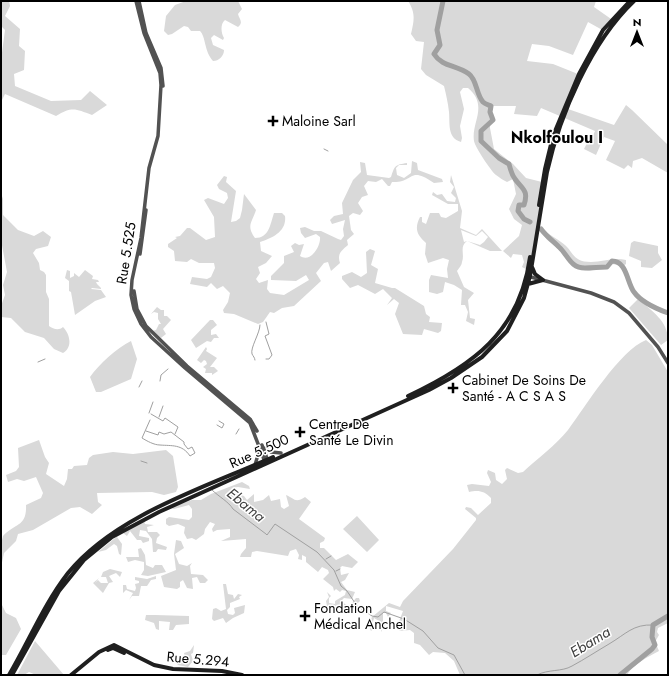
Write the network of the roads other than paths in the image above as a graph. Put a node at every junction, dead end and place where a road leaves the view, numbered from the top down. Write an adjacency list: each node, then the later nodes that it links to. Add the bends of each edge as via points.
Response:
1 (138, 1): 10 (street, Rue 5.525, via 143,30 160,74 161,85 158,136 148,174 140,242 132,280 131,295 134,309 141,324 154,340 246,419)
2 (630, 1): 4 (main road, via 603,30 586,59)
3 (634, 1): 4 (main road, via 606,32)
4 (572, 95): 5 (main road, Rue 5.500, via 553,136 545,169)
5 (530, 266): 6 (main road, Rue 5.500); 7 (main road)
6 (528, 276): 7 (street); 8 (main road, Rue 5.500); 11 (main road, Rue 5.500, via 503,328 473,359 428,387)
7 (543, 280): 8 (main road); 9 (street, via 591,292 614,302 629,313)
8 (528, 284): 12 (main road, Rue 5.500, via 507,331 466,369 429,390)
9 (668, 363)
10 (261, 447): 11 (street); 12 (street, Rue 5.525); 13 (street)
11 (281, 453): 12 (main road, Rue 5.500)
12 (267, 462): 13 (main road, Rue 5.500); 15 (main road, Rue 5.500, via 132,525 96,549 73,572 59,591)
13 (255, 465): 14 (main road, Rue 5.500, via 129,522 88,551 56,589)
14 (9, 675)
15 (12, 675)
16 (71, 675): 19 (main road, Rue 5.294, via 99,652 114,645 147,662 173,669 222,671)
17 (74, 675): 18 (main road, Rue 5.294, via 100,654 113,648 146,664 173,672)
18 (231, 675)
19 (242, 675)

